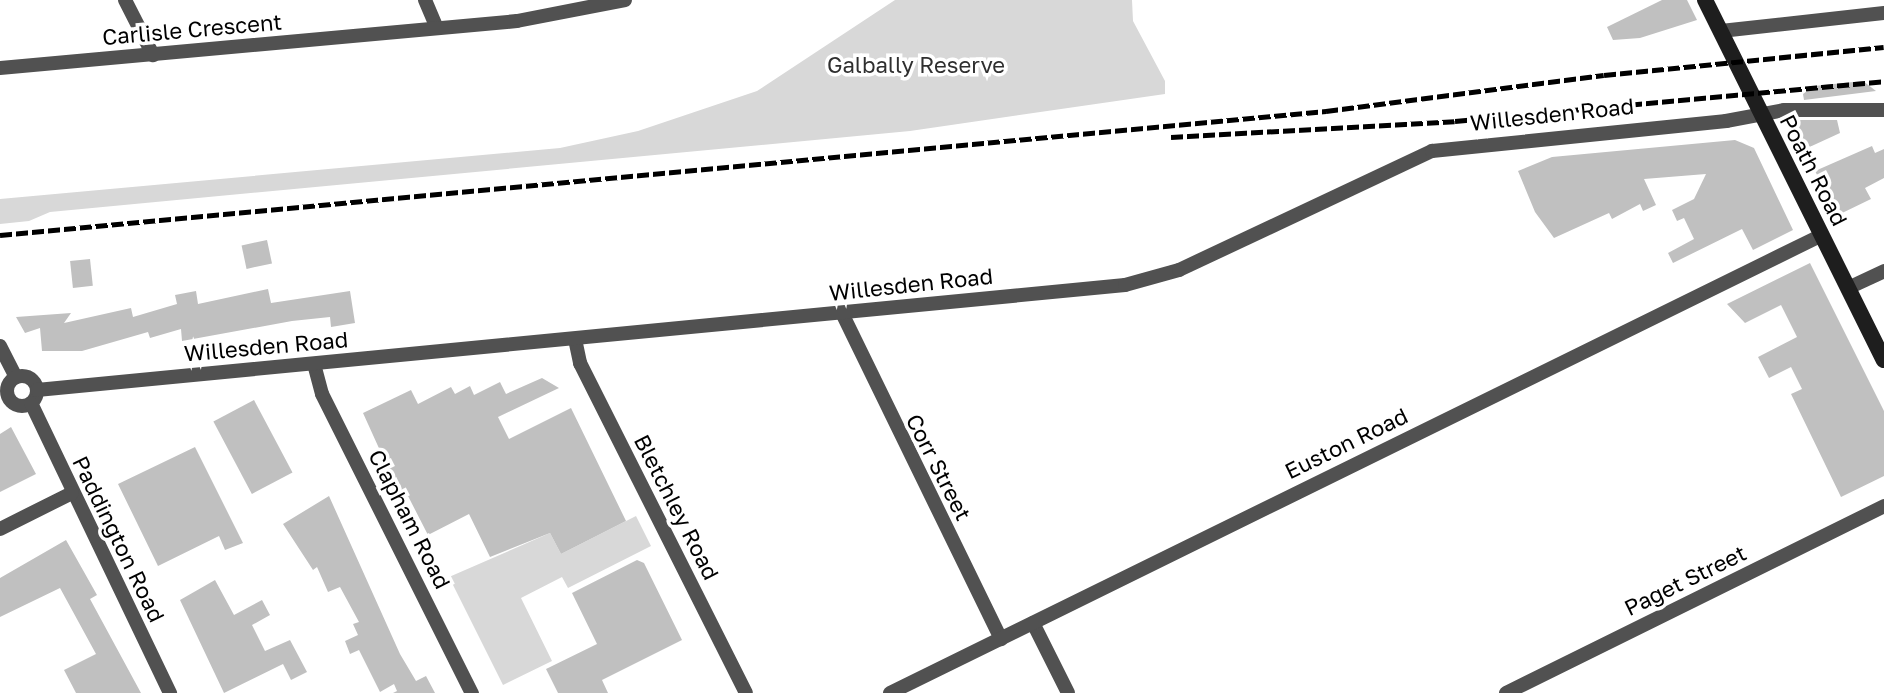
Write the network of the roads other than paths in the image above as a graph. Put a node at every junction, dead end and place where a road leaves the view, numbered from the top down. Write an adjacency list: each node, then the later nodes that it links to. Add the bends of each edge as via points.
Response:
1 (125, 0): 8 (street)
2 (425, 0): 6 (street)
3 (625, 0): 6 (street, Carlisle Crescent, via 551,16)
4 (1705, 0): 7 (street, Poath Road)
5 (1884, 13): 7 (street)
6 (437, 28): 8 (street, Carlisle Crescent)
7 (1721, 31): 11 (street, Poath Road)
8 (153, 55): 9 (street, Carlisle Crescent)
9 (0, 68)
10 (1884, 110): 11 (street, Willesden Road)
11 (1761, 114): 12 (street, Poath Road); 15 (street, Willesden Road, via 1432,151 1152,281)
12 (1822, 235): 14 (street, Poath Road); 26 (street, Euston Road)
13 (1884, 271): 14 (street)
14 (1848, 288): 18 (street, Poath Road)
15 (842, 313): 16 (street, Willesden Road); 27 (street, Corr Street)
16 (575, 339): 19 (street, Willesden Road); 30 (street, Bletchley Road, via 580,363)
17 (0, 346): 20 (street)
18 (1884, 360)
19 (314, 364): 22 (street, Willesden Road); 29 (street, Clapham Road, via 322,394)
20 (16, 377): 21 (street); 22 (street, via 31,379)
21 (4, 391): 22 (street, via 12,402)
22 (34, 397): 23 (street, Paddington Road)
23 (72, 493): 25 (street); 28 (street, Paddington Road)
24 (1884, 506): 33 (street, Paget Street)
25 (0, 529)
26 (1033, 623): 27 (street, Euston Road); 32 (street)
27 (1001, 639): 31 (street, Euston Road)
28 (170, 693)
29 (472, 693)
30 (746, 693)
31 (890, 693)
32 (1068, 693)
33 (1506, 693)

